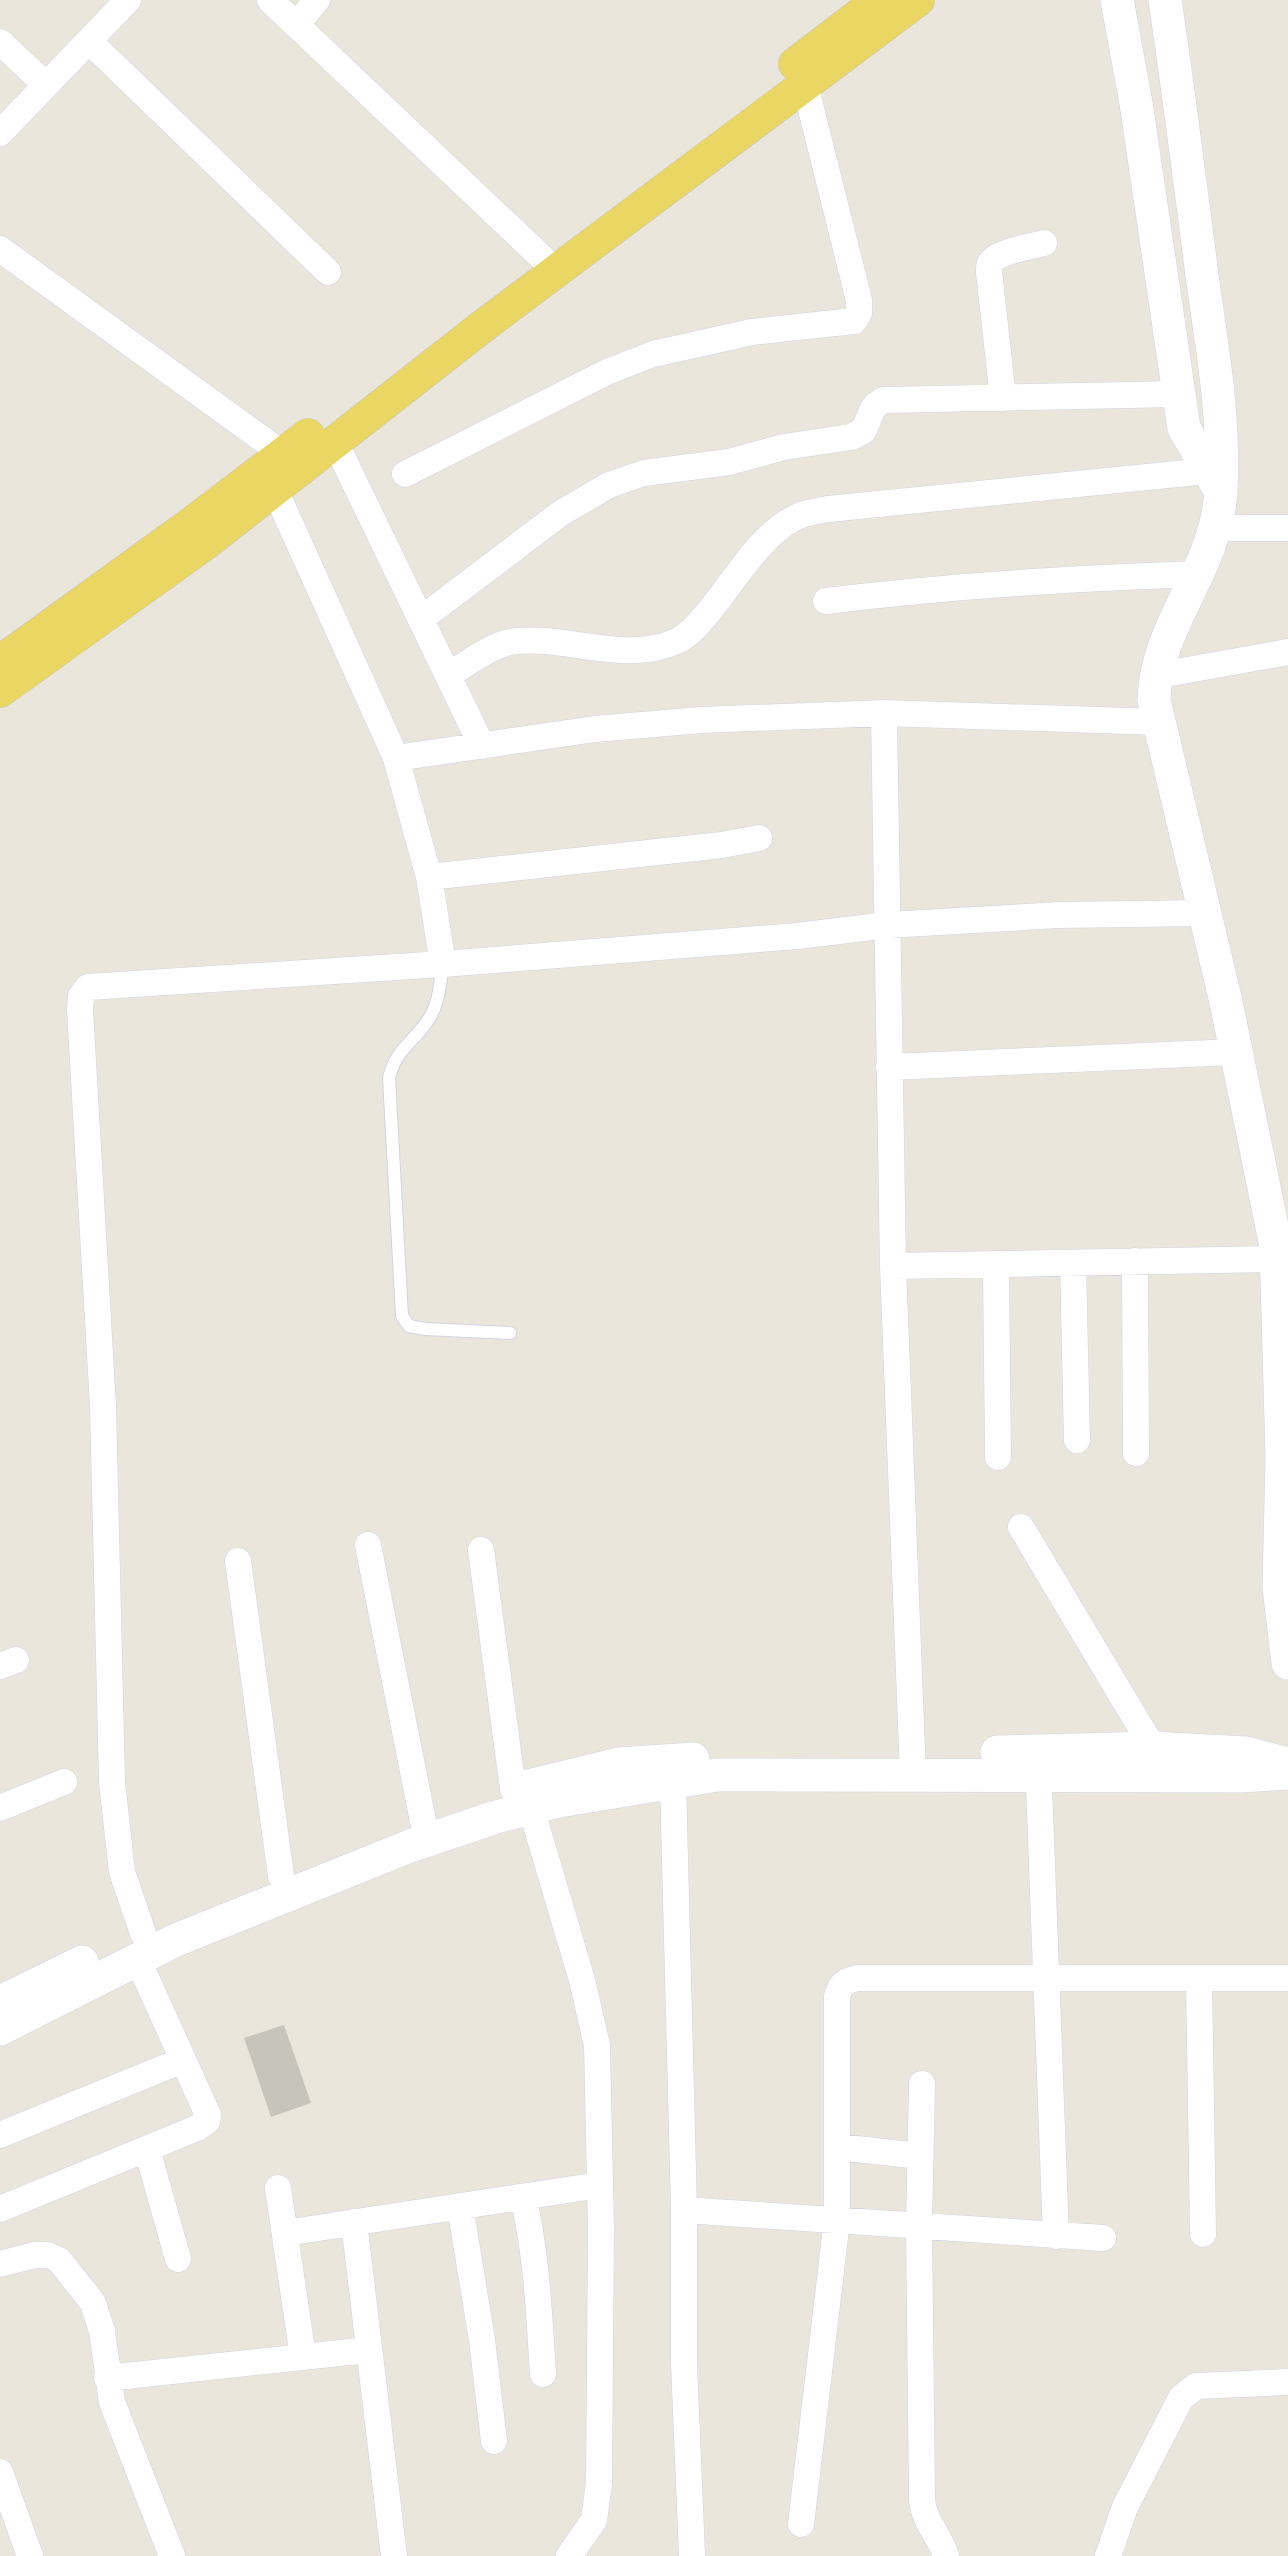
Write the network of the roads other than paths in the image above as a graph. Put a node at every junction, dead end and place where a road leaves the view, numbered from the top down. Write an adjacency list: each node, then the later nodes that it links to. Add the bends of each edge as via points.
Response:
1 (128, 0): 9 (street)
2 (270, 0): 8 (street)
3 (317, 0): 8 (street)
4 (879, 0): 16 (main road)
5 (918, 0): 12 (main road)
6 (1118, 0): 18 (street)
7 (1165, 0): 23 (street, via 1221,420)
8 (296, 25): 16 (street)
9 (89, 40): 11 (street); 17 (street)
10 (0, 42): 11 (street)
11 (46, 85): 13 (street)
12 (806, 85): 16 (main road); 22 (street, via 859,300 859,313 854,321 752,332 653,354 607,372)
13 (0, 132)
14 (1044, 243): 19 (street, via 995,257 990,263)
15 (0, 249): 21 (street)
16 (549, 264): 20 (main road); 21 (main road)
17 (328, 272)
18 (1179, 394): 19 (street); 23 (street, via 1184,428)
19 (1003, 398): 29 (street, via 884,400 875,404 863,431 850,437 784,447 729,462 644,473 609,485 561,513)
20 (335, 442): 24 (main road); 29 (street)
21 (283, 454): 31 (main road)
22 (405, 474)
23 (1214, 482): 25 (street); 32 (street, via 802,514 767,538 697,625 678,641 643,649 621,649 517,641 500,645)
24 (275, 490): 34 (main road); 38 (street)
25 (1215, 528): 26 (street); 27 (street)
26 (1288, 528)
27 (1199, 574): 28 (street, via 937,588); 33 (street, via 1163,646)
28 (826, 601)
29 (420, 619): 32 (street)
30 (1288, 652): 33 (street)
31 (0, 662)
32 (448, 675): 37 (street)
33 (1154, 676): 36 (street)
34 (0, 691)
35 (884, 713): 36 (street); 37 (street, via 650,724); 42 (street)
36 (1159, 722): 41 (street)
37 (482, 746): 38 (street)
38 (396, 758): 40 (street)
39 (759, 838): 40 (street)
40 (429, 876): 43 (street)
41 (1204, 913): 42 (street, via 1059,915); 44 (street)
42 (888, 925): 43 (street); 45 (street)
43 (443, 964): 51 (lane, via 427,1023 397,1055 389,1078 402,1316 409,1326 425,1329); 71 (street, via 103,984 88,987 81,996 103,1406 112,1782 122,1872)
44 (1236, 1052): 45 (street); 46 (street)
45 (889, 1067): 50 (street)
46 (1279, 1239): 47 (street); 59 (street, via 1279,1587)
47 (1135, 1262): 48 (street); 53 (street)
48 (1073, 1263): 49 (street); 52 (street)
49 (996, 1264): 50 (street); 54 (street)
50 (892, 1266): 61 (street)
51 (510, 1333)
52 (1077, 1440)
53 (1136, 1453)
54 (998, 1457)
55 (1021, 1527): 60 (street)
56 (368, 1545): 69 (street)
57 (481, 1550): 67 (street)
58 (238, 1561): 70 (street)
59 (1288, 1663)
60 (1153, 1762): 62 (street); 63 (street, via 1246,1753); 64 (street, via 1243,1776)
61 (912, 1764): 62 (street); 66 (street, via 717,1775); 67 (street, via 719,1756 619,1764)
62 (1038, 1764): 72 (street)
63 (1288, 1764)
64 (1288, 1773)
65 (64, 1782): 68 (street)
66 (673, 1782): 67 (street); 88 (street)
67 (522, 1799): 69 (street); 71 (street, via 495,1817 410,1846 176,1940); 83 (street, via 593,2023)
68 (0, 1808)
69 (423, 1821): 70 (street)
70 (281, 1876): 71 (street, via 164,1922)
71 (140, 1946): 75 (street); 76 (street); 77 (street)
72 (1046, 1978): 73 (street); 80 (street, via 846,1980 837,1997); 94 (street)
73 (1199, 1978): 74 (street); 93 (street)
74 (1288, 1978)
75 (0, 2002)
76 (0, 2029)
77 (183, 2060): 79 (street); 81 (street, via 208,2115 207,2121)
78 (922, 2084): 82 (street)
79 (0, 2135)
80 (838, 2147): 82 (street); 89 (street)
81 (147, 2149): 87 (street); 96 (street)
82 (920, 2156): 91 (street)
83 (600, 2185): 85 (street); 109 (street, via 598,2503 594,2520)
84 (278, 2188): 92 (street)
85 (523, 2197): 86 (street); 100 (street, via 536,2271)
86 (460, 2206): 90 (street); 103 (street)
87 (0, 2209)
88 (684, 2210): 89 (street); 110 (street, via 684,2363)
89 (837, 2220): 91 (street); 105 (street)
90 (354, 2222): 92 (street); 98 (street)
91 (919, 2226): 94 (street); 111 (street, via 922,2500 926,2519)
92 (285, 2233): 99 (street)
93 (1203, 2234)
94 (1056, 2235): 95 (street)
95 (1103, 2238)
96 (178, 2259)
97 (0, 2264): 101 (street, via 35,2255 59,2260 99,2316)
98 (368, 2350): 99 (street); 108 (street)
99 (303, 2357): 101 (street)
100 (543, 2374)
101 (107, 2378): 107 (street, via 116,2413)
102 (1288, 2382): 112 (street, via 1196,2386 1188,2391 1125,2507)
103 (494, 2441)
104 (0, 2472): 106 (street)
105 (801, 2524)
106 (30, 2556)
107 (172, 2556)
108 (394, 2556)
109 (569, 2556)
110 (692, 2556)
111 (946, 2556)
112 (1108, 2556)

